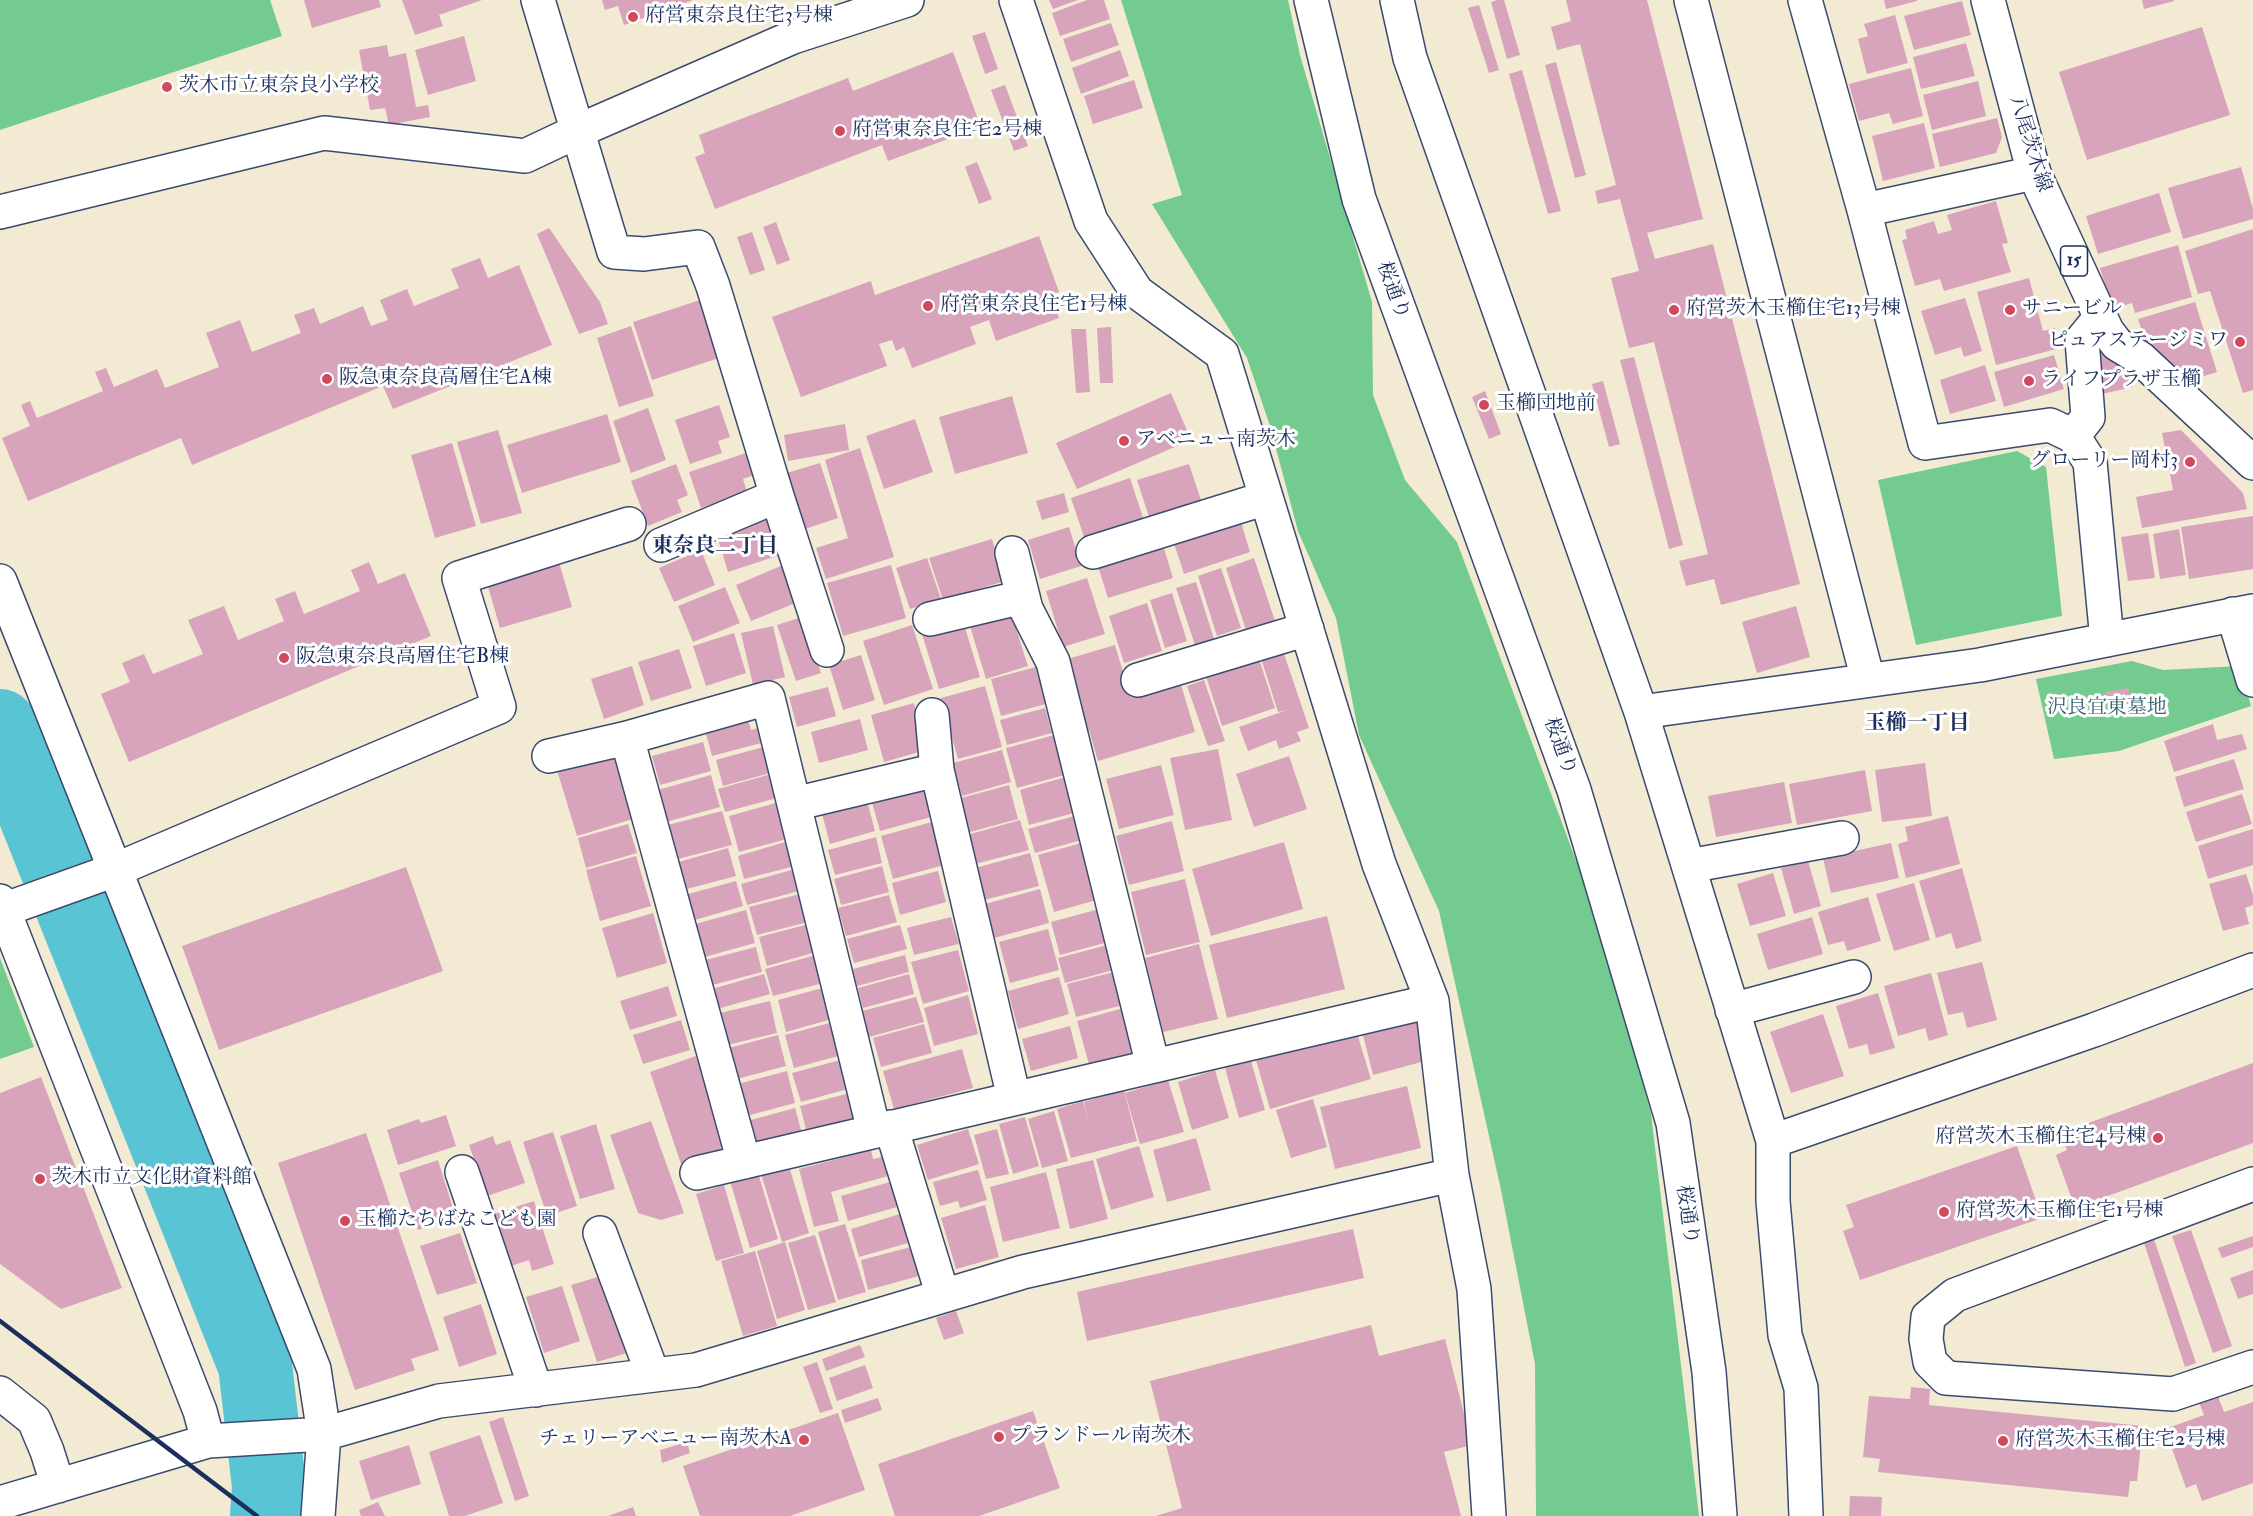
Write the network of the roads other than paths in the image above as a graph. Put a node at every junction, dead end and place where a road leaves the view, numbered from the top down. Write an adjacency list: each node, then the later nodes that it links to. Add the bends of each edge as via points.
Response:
1 (538, 0): 9 (street)
2 (907, 0): 9 (street, via 793,38)
3 (1016, 0): 17 (street, via 1091,221 1137,292 1222,354)
4 (1311, 0): 67 (street, 桜通り, via 1359,199 1574,790 1673,1123 1708,1372)
5 (1397, 0): 32 (street, via 1410,58)
6 (1691, 0): 30 (street)
7 (1805, 0): 11 (street)
8 (1988, 0): 10 (street, 八尾茨木線 / 15)
9 (578, 131): 12 (street, via 525,156 324,133); 16 (street, via 614,252 644,254 698,247)
10 (2034, 173): 11 (street); 13 (street, 八尾茨木線 / 15)
11 (1864, 210): 14 (street, via 1925,443 2050,425)
12 (0, 212)
13 (2100, 318): 14 (street, via 2082,340 2088,417); 15 (street, 八尾茨木線 / 15, via 2117,344 2140,358)
14 (2073, 436): 27 (street, via 2090,462)
15 (2253, 463)
16 (777, 496): 19 (street); 28 (street)
17 (1266, 498): 20 (street); 26 (street)
18 (628, 524): 40 (street, via 459,578 499,707)
19 (661, 545)
20 (1093, 552)
21 (1012, 553): 23 (street)
22 (0, 581): 40 (street)
23 (1023, 597): 25 (street); 46 (street, via 1053,662)
24 (2243, 612): 27 (street); 31 (street)
25 (930, 619)
26 (1307, 629): 29 (street); 44 (street, via 1379,864)
27 (2107, 640): 30 (street, via 1980,665)
28 (827, 650)
29 (1138, 680)
30 (1868, 680): 32 (street)
31 (2253, 680)
32 (1641, 712): 39 (street)
33 (932, 715): 36 (street)
34 (627, 738): 35 (street); 37 (street, via 768,698); 50 (street)
35 (549, 756)
36 (937, 770): 37 (street); 47 (street)
37 (794, 804): 48 (street)
38 (1842, 838): 39 (street)
39 (1689, 866): 45 (street)
40 (108, 873): 41 (street); 61 (street, via 314,1369)
41 (12, 904): 62 (street, via 200,1411)
42 (2253, 970): 49 (street, via 2094,1030)
43 (1854, 977): 45 (street)
44 (1432, 1001): 46 (street); 53 (street)
45 (1732, 1010): 49 (street)
46 (1153, 1065): 47 (street)
47 (1014, 1098): 48 (street)
48 (883, 1129): 50 (street); 56 (street)
49 (1773, 1141): 68 (street, via 1773,1201 1785,1335 1801,1388)
50 (744, 1161): 52 (street)
51 (462, 1172): 59 (street)
52 (697, 1173)
53 (1452, 1174): 56 (street, via 1023,1272); 66 (street, via 1474,1289)
54 (2253, 1184): 57 (street, via 1955,1295 1928,1317 1926,1339 1930,1362 1946,1378 2173,1394)
55 (600, 1233): 58 (street)
56 (943, 1296): 58 (street, via 696,1370)
57 (2253, 1367)
58 (652, 1375): 59 (street)
59 (536, 1389): 61 (street, via 439,1401)
60 (0, 1393): 63 (street, via 34,1420)
61 (313, 1434): 62 (street); 65 (street)
62 (220, 1440): 63 (street)
63 (58, 1486): 64 (street)
64 (0, 1503)
65 (318, 1516)
66 (1489, 1516)
67 (1720, 1516)
68 (1806, 1516)

